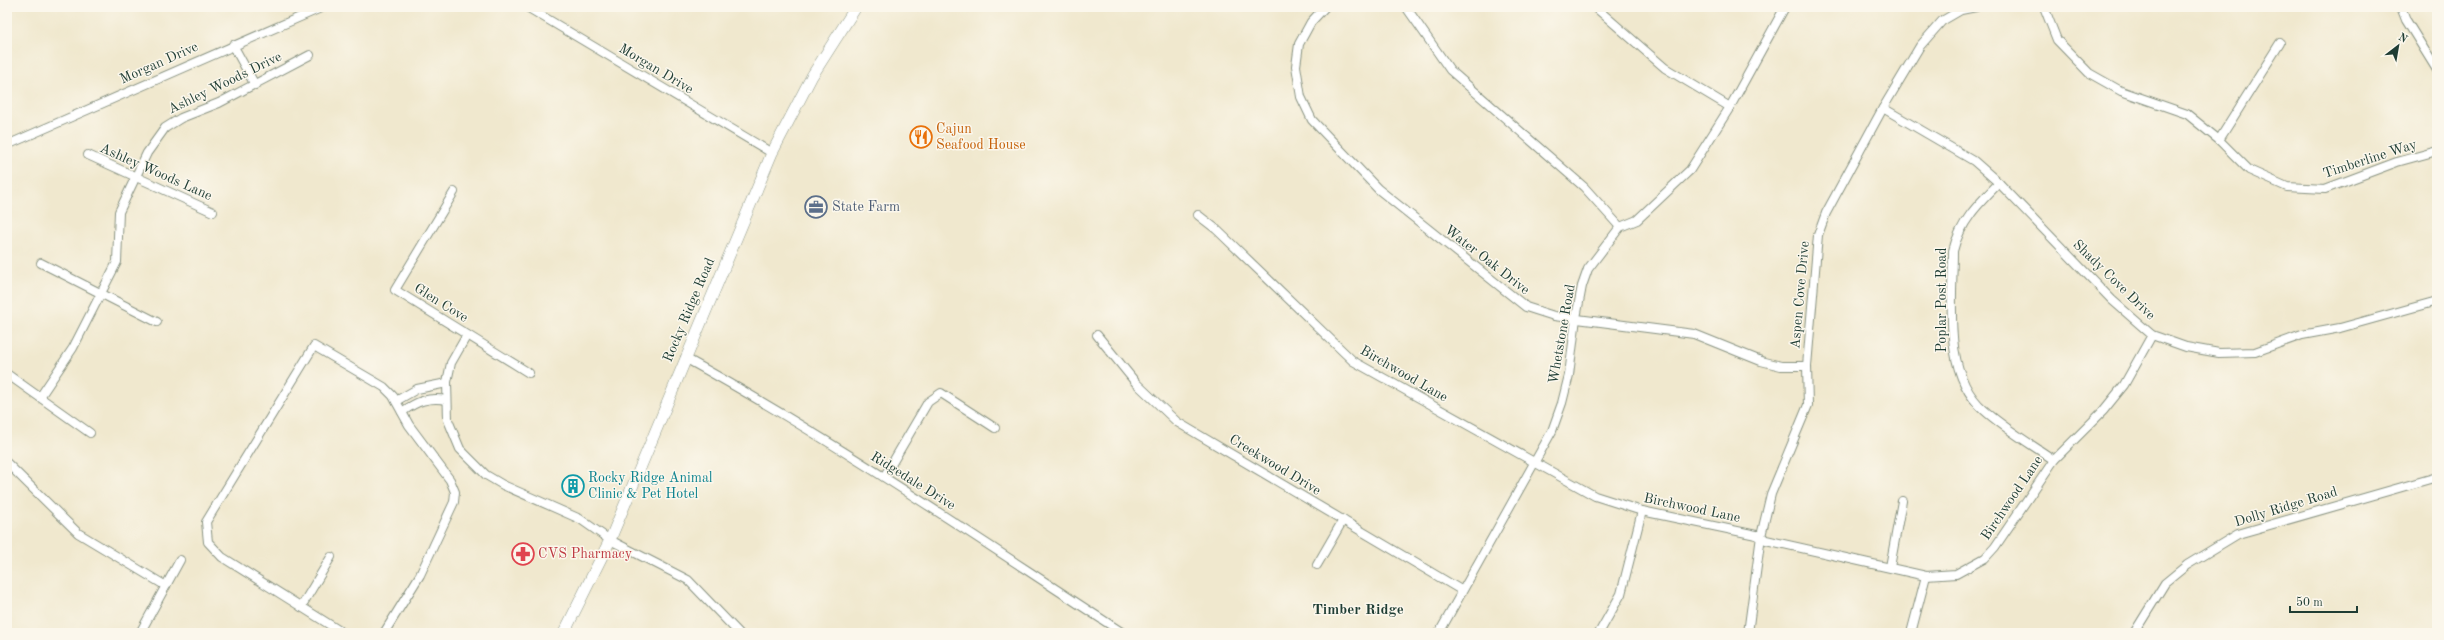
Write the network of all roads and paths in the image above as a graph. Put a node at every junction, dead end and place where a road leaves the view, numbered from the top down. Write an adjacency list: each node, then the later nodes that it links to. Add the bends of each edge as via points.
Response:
1 (323, 7): 12 (street, Morgan Drive)
2 (527, 7): 21 (street, Morgan Drive)
3 (856, 7): 21 (main road, Rocky Ridge Road, via 812,76)
4 (1325, 7): 32 (street, Water Oak Drive, via 1311,22 1299,44 1296,66 1301,97 1312,120 1378,189 1526,307 1554,316)
5 (1406, 7): 28 (street, via 1450,70 1584,187)
6 (1595, 7): 16 (street, via 1665,68)
7 (1785, 7): 16 (street, Whetstone Road)
8 (1976, 7): 17 (street, Aspen Cove Drive, via 1961,10 1942,21 1920,46)
9 (2044, 7): 18 (street, Timberline Way, via 2058,40 2089,73 2120,91 2186,114)
10 (2401, 7): 14 (street, via 2406,20)
11 (2280, 43): 18 (street)
12 (233, 45): 15 (street); 19 (street, Morgan Drive)
13 (310, 55): 15 (street, Ashley Woods Drive)
14 (2437, 70)
15 (255, 85): 23 (street, Ashley Woods Drive, via 220,104 180,118 165,128 147,153)
16 (1730, 107): 28 (street, Whetstone Road, via 1690,170 1637,220)
17 (1883, 108): 24 (street, Shady Cove Drive, via 1974,161); 38 (street, Aspen Cove Drive, via 1826,213 1818,235)
18 (2219, 140): 20 (street, Timberline Way, via 2249,170 2287,187 2325,189 2397,162)
19 (7, 145)
20 (2437, 151)
21 (772, 153): 37 (main road, Rocky Ridge Road)
22 (88, 155): 23 (street, Ashley Woods Lane)
23 (135, 177): 26 (street, Ashley Woods Lane); 30 (street, Ashley Woods Drive, via 119,212 117,262)
24 (1999, 183): 36 (street, Shady Cove Drive, via 2112,300); 48 (street, Poplar Post Road, via 1969,213 1956,238 1953,251 1953,352 1962,381 1983,410)
25 (454, 192): 34 (street, Glen Cove, via 395,290)
26 (213, 212)
27 (1198, 215): 49 (street, Birchwood Lane, via 1216,228 1352,361)
28 (1620, 227): 32 (street, Whetstone Road, via 1588,269)
29 (41, 263): 30 (street)
30 (101, 294): 33 (street); 42 (street, Ashley Woods Drive, via 73,348)
31 (2437, 301): 36 (street, Shady Cove Drive, via 2340,328 2302,335 2255,352 2219,353 2186,347)
32 (1576, 318): 38 (street, Water Oak Drive, via 1694,334 1761,361 1781,366); 49 (street, Whetstone Road, via 1569,375 1562,403 1552,431)
33 (157, 322)
34 (467, 335): 39 (street, Glen Cove); 41 (street, via 451,363)
35 (1098, 335): 55 (street, Creekwood Drive, via 1136,383 1177,422)
36 (2152, 335): 48 (street, Birchwood Lane, via 2124,385 2103,411)
37 (685, 358): 51 (street, Ridgedale Drive, via 755,397); 57 (main road, Rocky Ridge Road)
38 (1807, 366): 56 (street, Aspen Cove Drive, via 1808,405 1771,494)
39 (529, 373)
40 (7, 374): 42 (street)
41 (447, 384): 43 (street); 44 (street, via 417,389)
42 (40, 397): 47 (street)
43 (447, 400): 45 (street, via 430,398 414,403); 57 (street, via 448,420 453,436 474,465 503,485 580,519)
44 (396, 401): 45 (street); 65 (street, via 384,387 314,346 206,522 208,542 222,557)
45 (402, 412): 68 (street, via 450,480 455,492 454,502 420,575)
46 (995, 428): 51 (street, via 940,393 928,402)
47 (90, 433)
48 (2054, 460): 62 (street, Birchwood Lane, via 1985,558 1956,574)
49 (1535, 462): 54 (street, Birchwood Lane, via 1595,496); 64 (street, Whetstone Road)
50 (7, 463): 63 (street, via 78,533)
51 (884, 477): 71 (street, Ridgedale Drive)
52 (2437, 477): 76 (street, Dolly Ridge Road, via 2238,534 2187,565 2165,583)
53 (1902, 501): 61 (street)
54 (1642, 511): 56 (street, Birchwood Lane); 73 (street, via 1621,594)
55 (1343, 520): 60 (street); 64 (street, Creekwood Drive)
56 (1762, 536): 61 (street, Birchwood Lane, via 1766,540); 74 (street, Aspen Cove Drive)
57 (610, 540): 69 (main road, Rocky Ridge Road); 70 (street, via 688,580)
58 (331, 557): 65 (street)
59 (180, 560): 63 (street)
60 (1317, 565)
61 (1890, 567): 62 (street, Birchwood Lane)
62 (1926, 576): 75 (street)
63 (166, 586): 66 (street)
64 (1461, 590): 72 (street, Whetstone Road)
65 (301, 607): 67 (street)
66 (140, 633)
67 (343, 633)
68 (384, 633)
69 (564, 633)
70 (739, 633)
71 (1123, 633)
72 (1439, 633)
73 (1599, 633)
74 (1748, 633)
75 (1911, 633)
76 (2134, 633)

